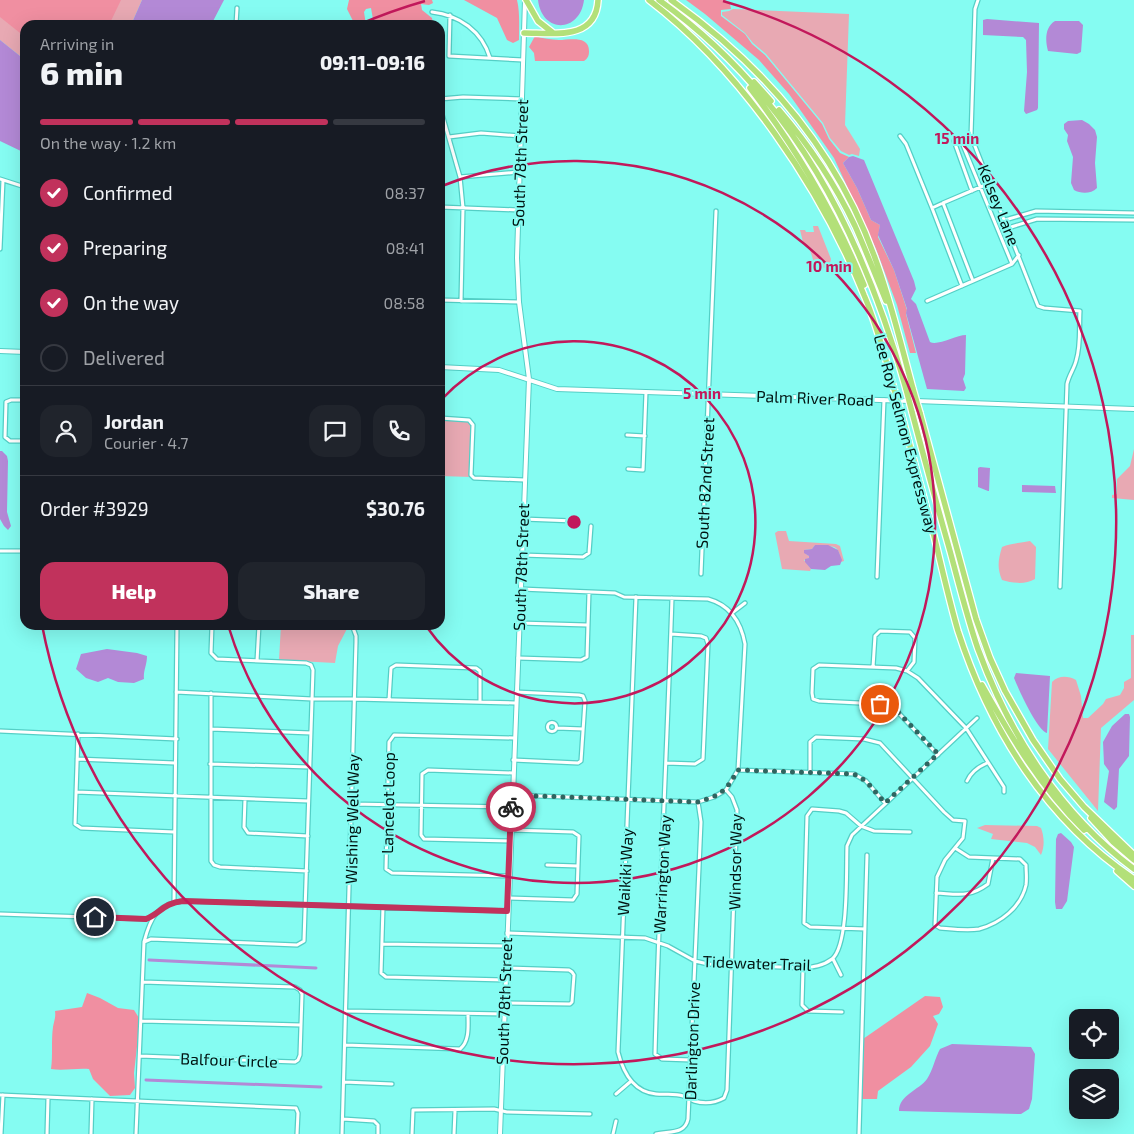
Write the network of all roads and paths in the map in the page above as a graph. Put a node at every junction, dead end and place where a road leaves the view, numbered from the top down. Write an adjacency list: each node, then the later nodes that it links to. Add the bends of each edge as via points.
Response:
1 (526, 0): 11 (street, South 78th Street); 12 (highway, via 538,21)
2 (598, 0): 12 (highway, via 594,15 584,27 572,33)
3 (649, 0): 52 (highway, Lee Roy Selmon Expressway, via 684,29 721,68 764,119 792,159 827,216 864,294)
4 (659, 0): 13 (highway)
5 (671, 0): 51 (highway, Lee Roy Selmon Expressway, via 736,50 809,132 860,222 882,276)
6 (978, 0): 26 (street, Kelsey Lane, via 971,136)
7 (237, 8): 10 (street)
8 (432, 12): 9 (street)
9 (450, 15): 14 (street, via 472,29 487,47); 14 (street, via 449,56)
10 (236, 20)
11 (524, 33): 12 (highway); 15 (street, South 78th Street)
12 (554, 33)
13 (719, 50): 16 (highway); 51 (highway, via 734,60 763,91 812,152 854,224)
14 (490, 58): 15 (street)
15 (523, 60): 18 (street, South 78th Street)
16 (730, 60): 52 (highway, via 782,132 822,198 859,272 877,321); 145 (highway, bridge, via 788,128 815,168 857,249 888,327 968,619 990,678 1027,750)
17 (445, 99): 18 (street)
18 (522, 99): 20 (street, South 78th Street)
19 (445, 124): 22 (street)
20 (520, 136): 22 (street, via 481,133); 23 (street, South 78th Street)
21 (900, 136): 33 (street)
22 (449, 137): 24 (street)
23 (519, 172): 24 (street); 34 (street, South 78th Street)
24 (460, 177): 32 (street)
25 (1, 180): 27 (street); 42 (street)
26 (990, 183): 28 (street); 38 (street, Kelsey Lane)
27 (20, 186)
28 (980, 188): 29 (street); 29 (street, via 960,138 954,141); 44 (street)
29 (972, 191): 30 (street)
30 (943, 204): 33 (street); 45 (street)
31 (445, 207): 32 (street)
32 (463, 208): 34 (street); 48 (street)
33 (932, 208): 46 (street)
34 (518, 210): 50 (street, South 78th Street, via 516,258)
35 (716, 211): 58 (street, South 82nd Street)
36 (1083, 212): 37 (street); 38 (street, via 1036,210); 39 (street)
37 (1134, 213)
38 (1005, 220): 41 (street, Kelsey Lane)
39 (1083, 220): 40 (street); 41 (street, via 1037,219)
40 (1134, 220)
41 (1008, 228): 43 (street, Kelsey Lane)
42 (0, 249)
43 (1019, 255): 44 (street); 61 (street, Kelsey Lane, via 1038,306 1080,312 1078,354 1068,378)
44 (1012, 264): 45 (street)
45 (973, 281): 46 (street)
46 (962, 286): 49 (street)
47 (445, 300): 48 (street)
48 (461, 301): 50 (street)
49 (927, 301)
50 (519, 302): 56 (street, South 78th Street)
51 (892, 312): 143 (highway, Lee Roy Selmon Expressway, bridge, via 976,619 992,664 1033,740)
52 (879, 336): 93 (highway, Lee Roy Selmon Expressway, bridge, via 953,612)
53 (0, 351): 54 (street)
54 (20, 352)
55 (445, 367): 56 (street, Palm River Road, via 499,370)
56 (529, 379): 57 (street, Palm River Road, via 557,389); 68 (street, South 78th Street)
57 (646, 392): 58 (street, Palm River Road); 65 (street)
58 (709, 394): 60 (street, Palm River Road); 75 (street, South 82nd Street)
59 (20, 400): 66 (street, via 6,402 5,437 10,441)
60 (884, 400): 61 (street, Palm River Road); 76 (street)
61 (1067, 406): 62 (street, Palm River Road); 77 (street)
62 (1134, 408)
63 (445, 418): 68 (street, via 469,420 473,425 471,475 474,478)
64 (627, 435): 65 (street)
65 (644, 436): 67 (street, via 644,470)
66 (20, 441)
67 (628, 469)
68 (524, 480): 69 (street, South 78th Street)
69 (523, 519): 70 (street); 74 (street, South 78th Street)
70 (574, 521)
71 (591, 526): 74 (street, via 589,553 583,557)
72 (0, 550): 73 (street)
73 (20, 551)
74 (522, 555): 78 (street, South 78th Street)
75 (701, 574)
76 (877, 577)
77 (1060, 587)
78 (520, 589): 79 (street); 84 (street, South 78th Street)
79 (589, 592): 80 (street); 85 (street)
80 (636, 597): 81 (street); 134 (street, Waikiki Way)
81 (672, 598): 83 (street, via 714,601); 90 (street, Warrington Way)
82 (745, 603): 83 (street)
83 (732, 613): 122 (street, Windsor Way, via 745,644)
84 (518, 623): 85 (street); 91 (street, South 78th Street)
85 (588, 625): 91 (street, via 587,657 581,660)
86 (177, 630): 96 (street)
87 (212, 630): 92 (street, via 211,653 217,659)
88 (259, 630): 92 (street)
89 (354, 630): 100 (street, Wishing Well Way)
90 (671, 634): 120 (street, Warrington Way); 120 (street, via 701,636 708,644 703,759 695,764)
91 (517, 658): 97 (street, South 78th Street)
92 (257, 660): 99 (street, via 310,665 313,670)
93 (970, 663): 145 (highway, via 1026,760 1053,796); 158 (highway, Lee Roy Selmon Expressway, via 992,715 1021,765 1053,808)
94 (873, 667): 95 (street); 95 (street, via 875,636 880,632 910,632 915,638 914,662); 114 (street, via 819,665 813,669 813,699 894,708)
95 (907, 671): 108 (street, via 918,678)
96 (176, 692): 98 (street); 113 (street)
97 (516, 692): 103 (street, South 78th Street); 107 (street, via 584,696)
98 (212, 693): 99 (street); 105 (street)
99 (312, 699): 100 (street); 110 (street)
100 (354, 699): 101 (street); 139 (street, Wishing Well Way)
101 (389, 700): 102 (street); 102 (street, via 391,668 396,665 476,668 480,671)
102 (480, 702): 103 (street)
103 (516, 703): 112 (street, South 78th Street)
104 (978, 718): 108 (street, Tidewater Trail)
105 (211, 728): 110 (street); 119 (street)
106 (556, 728): 107 (street)
107 (583, 728): 116 (street, via 582,757 578,763)
108 (966, 728): 114 (street, Tidewater Trail); 118 (street)
109 (0, 730): 111 (street)
110 (311, 733): 121 (street)
111 (78, 734): 113 (street); 115 (street)
112 (514, 738): 116 (street, South 78th Street); 140 (street, Lancelot Loop, via 394,735 389,742)
113 (177, 739): 117 (street)
114 (938, 754): 125 (street, Tidewater Trail)
115 (77, 759): 117 (street); 128 (street)
116 (513, 760): 123 (street, South 78th Street)
117 (175, 763): 131 (street)
118 (988, 763): 126 (street, via 970,774); 129 (street, via 1004,786)
119 (210, 764): 121 (street); 132 (street)
120 (666, 764): 136 (street, Warrington Way)
121 (309, 767): 135 (street)
122 (738, 770): 124 (street); 127 (street, Windsor Way)
123 (513, 772): 130 (street, South 78th Street); 141 (street, via 428,770 422,774)
124 (810, 773): 125 (street, via 810,742 816,736 880,743); 138 (street, via 854,774 866,781)
125 (912, 778): 138 (street, Tidewater Trail); 152 (street, via 944,812 954,820 965,821 963,838)
126 (967, 781)
127 (726, 790): 137 (street); 185 (street, Windsor Way, via 737,810)
128 (76, 792): 131 (street); 147 (street, via 75,824 80,828)
129 (1004, 792)
130 (512, 795): 134 (street); 142 (street, South 78th Street)
131 (175, 796): 132 (street); 147 (street)
132 (210, 798): 133 (street); 162 (street, via 210,856 213,864)
133 (245, 799): 135 (street); 149 (street, via 244,827 248,833)
134 (628, 800): 136 (street); 178 (street, Waikiki Way)
135 (308, 801): 149 (street)
136 (666, 801): 137 (street); 180 (street, Warrington Way)
137 (698, 802): 184 (street, Darlington Drive, via 701,822)
138 (885, 803): 144 (street, Tidewater Trail)
139 (352, 804): 140 (street); 170 (street, Wishing Well Way)
140 (388, 804): 141 (street); 163 (street, Lancelot Loop, via 386,869 392,873)
141 (422, 805): 142 (street); 151 (street, via 421,835 424,839)
142 (512, 807): 146 (street, South 78th Street)
143 (1093, 818): 150 (highway, Lee Roy Selmon Expressway); 157 (highway)
144 (861, 826): 148 (street, via 874,831); 175 (street, Tidewater Trail, via 847,846); 175 (street, via 839,811 812,809 807,816 804,923 810,927)
145 (1082, 826): 161 (highway)
146 (511, 830): 151 (street, South 78th Street); 160 (street, via 577,833)
147 (174, 832): 168 (street)
148 (910, 832)
149 (308, 836): 162 (street)
150 (1118, 840): 153 (highway); 154 (highway, Lee Roy Selmon Expressway)
151 (510, 841): 163 (street, South 78th Street)
152 (955, 848): 156 (street, via 969,857); 166 (street, via 937,877)
153 (1134, 850)
154 (1134, 854)
155 (868, 855): 176 (street)
156 (993, 858): 166 (street, via 988,884 977,892); 166 (street, via 1020,859 1026,865 1022,897 997,922 978,929 940,928 935,925)
157 (1134, 860)
158 (1111, 863): 164 (highway, Lee Roy Selmon Expressway); 165 (highway)
159 (547, 865): 160 (street)
160 (578, 866): 167 (street, via 577,894 573,900)
161 (1134, 869)
162 (307, 871): 169 (street)
163 (509, 876): 167 (street, South 78th Street)
164 (1134, 879)
165 (1134, 886)
166 (936, 893)
167 (508, 898): 172 (street, South 78th Street)
168 (174, 902): 169 (street); 174 (street)
169 (305, 906): 170 (street); 179 (street, via 304,941 298,945 151,939)
170 (349, 907): 171 (street); 192 (street, Wishing Well Way)
171 (383, 907): 172 (street); 181 (street)
172 (507, 911): 177 (street, South 78th Street)
173 (0, 914): 174 (street, via 146,919)
174 (152, 916): 179 (street)
175 (844, 928): 176 (street); 183 (street, Tidewater Trail, via 840,947)
176 (865, 929): 227 (street)
177 (506, 932): 178 (street, Tidewater Trail); 182 (street, South 78th Street)
178 (622, 937): 180 (street, Tidewater Trail); 202 (street, Waikiki Way, via 618,1052 621,1067)
179 (144, 942): 190 (street)
180 (658, 942): 184 (street, Tidewater Trail); 200 (street, Warrington Way, via 656,1054 662,1059)
181 (382, 944): 182 (street); 189 (street, via 381,973 386,978)
182 (506, 946): 186 (street, South 78th Street)
183 (833, 958): 187 (street, Tidewater Trail, via 818,966); 188 (street)
184 (694, 961): 185 (street, Tidewater Trail); 200 (street, Darlington Drive)
185 (733, 965): 187 (street, Tidewater Trail); 208 (street, Windsor Way, via 727,1090 724,1098 716,1102)
186 (505, 968): 189 (street, South 78th Street); 191 (street, via 569,970 574,975 570,1004)
187 (803, 968): 193 (street, via 802,1005 808,1011)
188 (841, 975)
189 (505, 980): 191 (street, South 78th Street)
190 (143, 982): 196 (street); 197 (street, Balfour Circle, via 298,988 302,994)
191 (504, 1003): 195 (street, South 78th Street)
192 (347, 1011): 194 (street); 198 (street, Wishing Well Way)
193 (842, 1012)
194 (468, 1014): 195 (street); 198 (street, via 467,1038 460,1049)
195 (504, 1014): 210 (street, South 78th Street)
196 (142, 1020): 197 (street); 199 (street)
197 (301, 1025): 199 (street, Balfour Circle, via 300,1055 295,1062)
198 (346, 1045): 201 (street, Wishing Well Way)
199 (140, 1056): 209 (street)
200 (691, 1060): 208 (street, Darlington Drive)
201 (344, 1082): 203 (street); 213 (street, Wishing Well Way)
202 (630, 1082): 204 (street); 208 (street, via 653,1094)
203 (392, 1084)
204 (616, 1094)
205 (1, 1095): 206 (street); 215 (street)
206 (48, 1098): 207 (street); 216 (street)
207 (92, 1099): 209 (street); 217 (street)
208 (689, 1099): 226 (street, Darlington Drive, via 685,1130)
209 (138, 1100): 218 (street); 219 (street, via 296,1108)
210 (500, 1110): 211 (street); 212 (street); 224 (street, South 78th Street)
211 (455, 1111): 222 (street, via 413,1110); 223 (street)
212 (590, 1114)
213 (343, 1120): 220 (street, Wishing Well Way); 221 (street, via 374,1121 378,1125)
214 (616, 1121): 225 (street)
215 (1, 1134)
216 (47, 1134)
217 (91, 1134)
218 (136, 1134)
219 (298, 1134)
220 (342, 1134)
221 (378, 1134)
222 (412, 1134)
223 (454, 1134)
224 (500, 1134)
225 (613, 1134)
226 (656, 1134)
227 (859, 1134)

